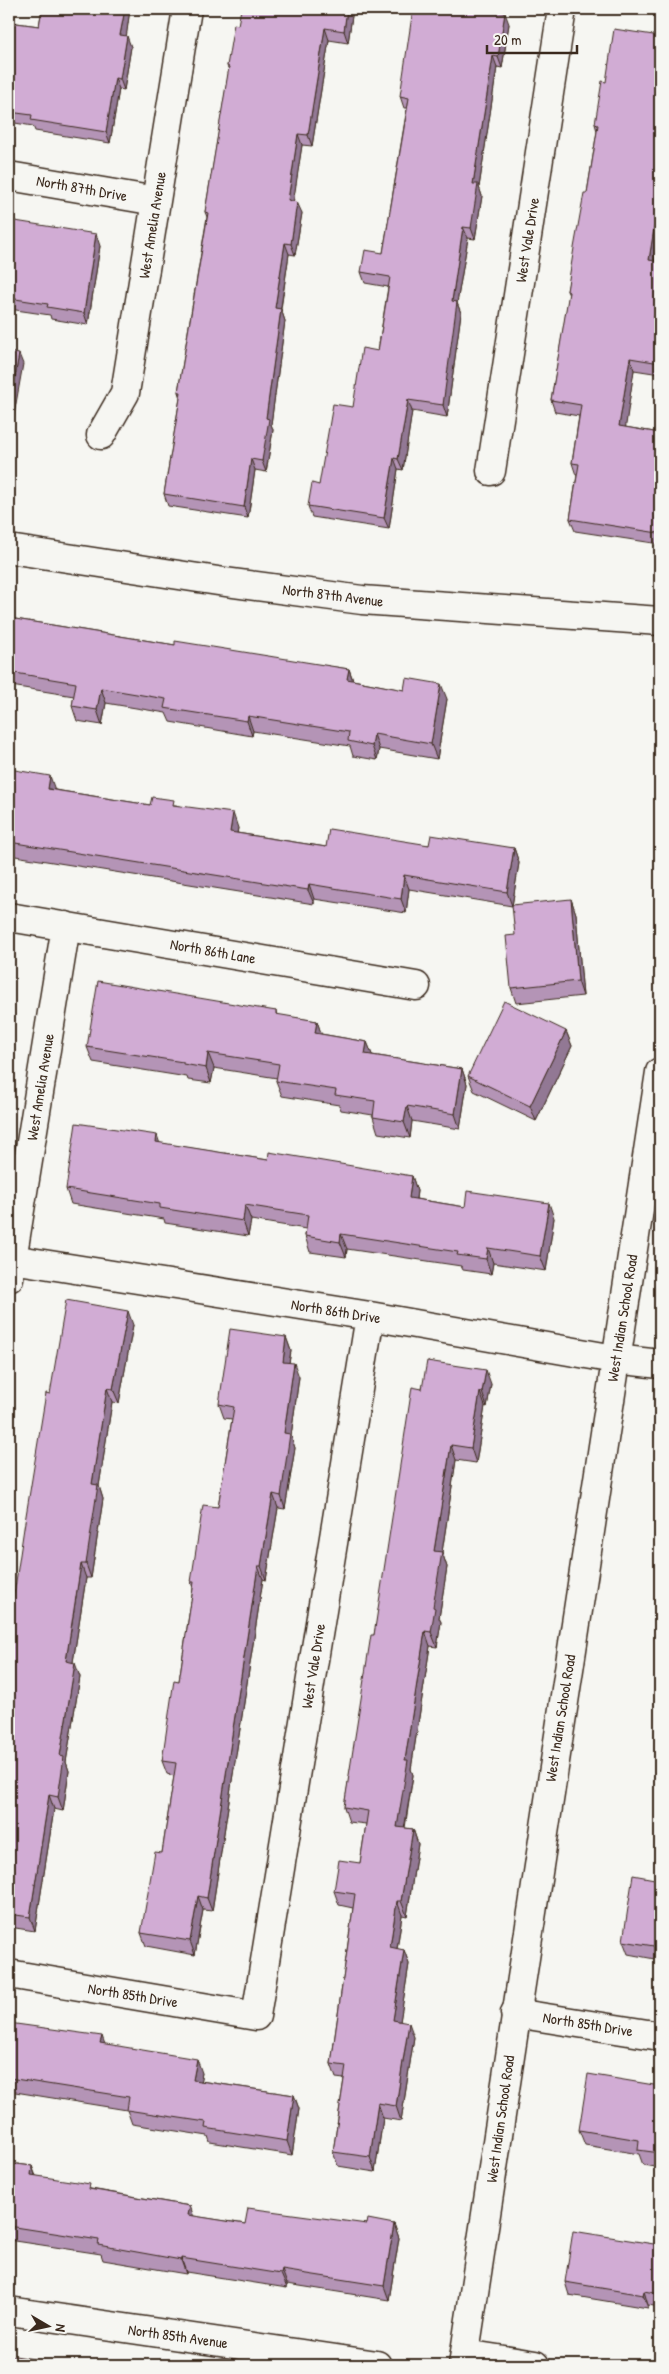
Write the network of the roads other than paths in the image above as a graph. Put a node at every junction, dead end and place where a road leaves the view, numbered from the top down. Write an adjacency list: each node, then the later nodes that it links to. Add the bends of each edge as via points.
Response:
1 (187, 9): 4 (street, West Amelia Avenue)
2 (562, 9): 6 (street, West Vale Drive)
3 (9, 176): 4 (street, North 87th Drive)
4 (156, 201): 5 (street, West Amelia Avenue, via 125,393)
5 (101, 435)
6 (491, 471)
7 (9, 549): 8 (street, North 87th Avenue, via 362,600)
8 (660, 621)
9 (9, 917): 10 (street, North 86th Lane)
10 (66, 926): 11 (street, North 86th Lane); 13 (street, West Amelia Avenue)
11 (416, 986)
12 (660, 1072): 15 (street, West Indian School Road)
13 (10, 1268): 14 (street, North 86th Drive)
14 (370, 1316): 15 (street, North 86th Drive); 19 (street, West Vale Drive)
15 (615, 1359): 16 (street, North 86th Drive); 18 (street, West Indian School Road)
16 (660, 1364)
17 (9, 1974): 19 (street, North 85th Drive)
18 (516, 2012): 20 (street, North 85th Drive); 22 (street, West Indian School Road)
19 (256, 2016)
20 (660, 2036)
21 (9, 2311): 23 (street, North 85th Avenue)
22 (464, 2360): 24 (street)
23 (377, 2365)
24 (535, 2365)

